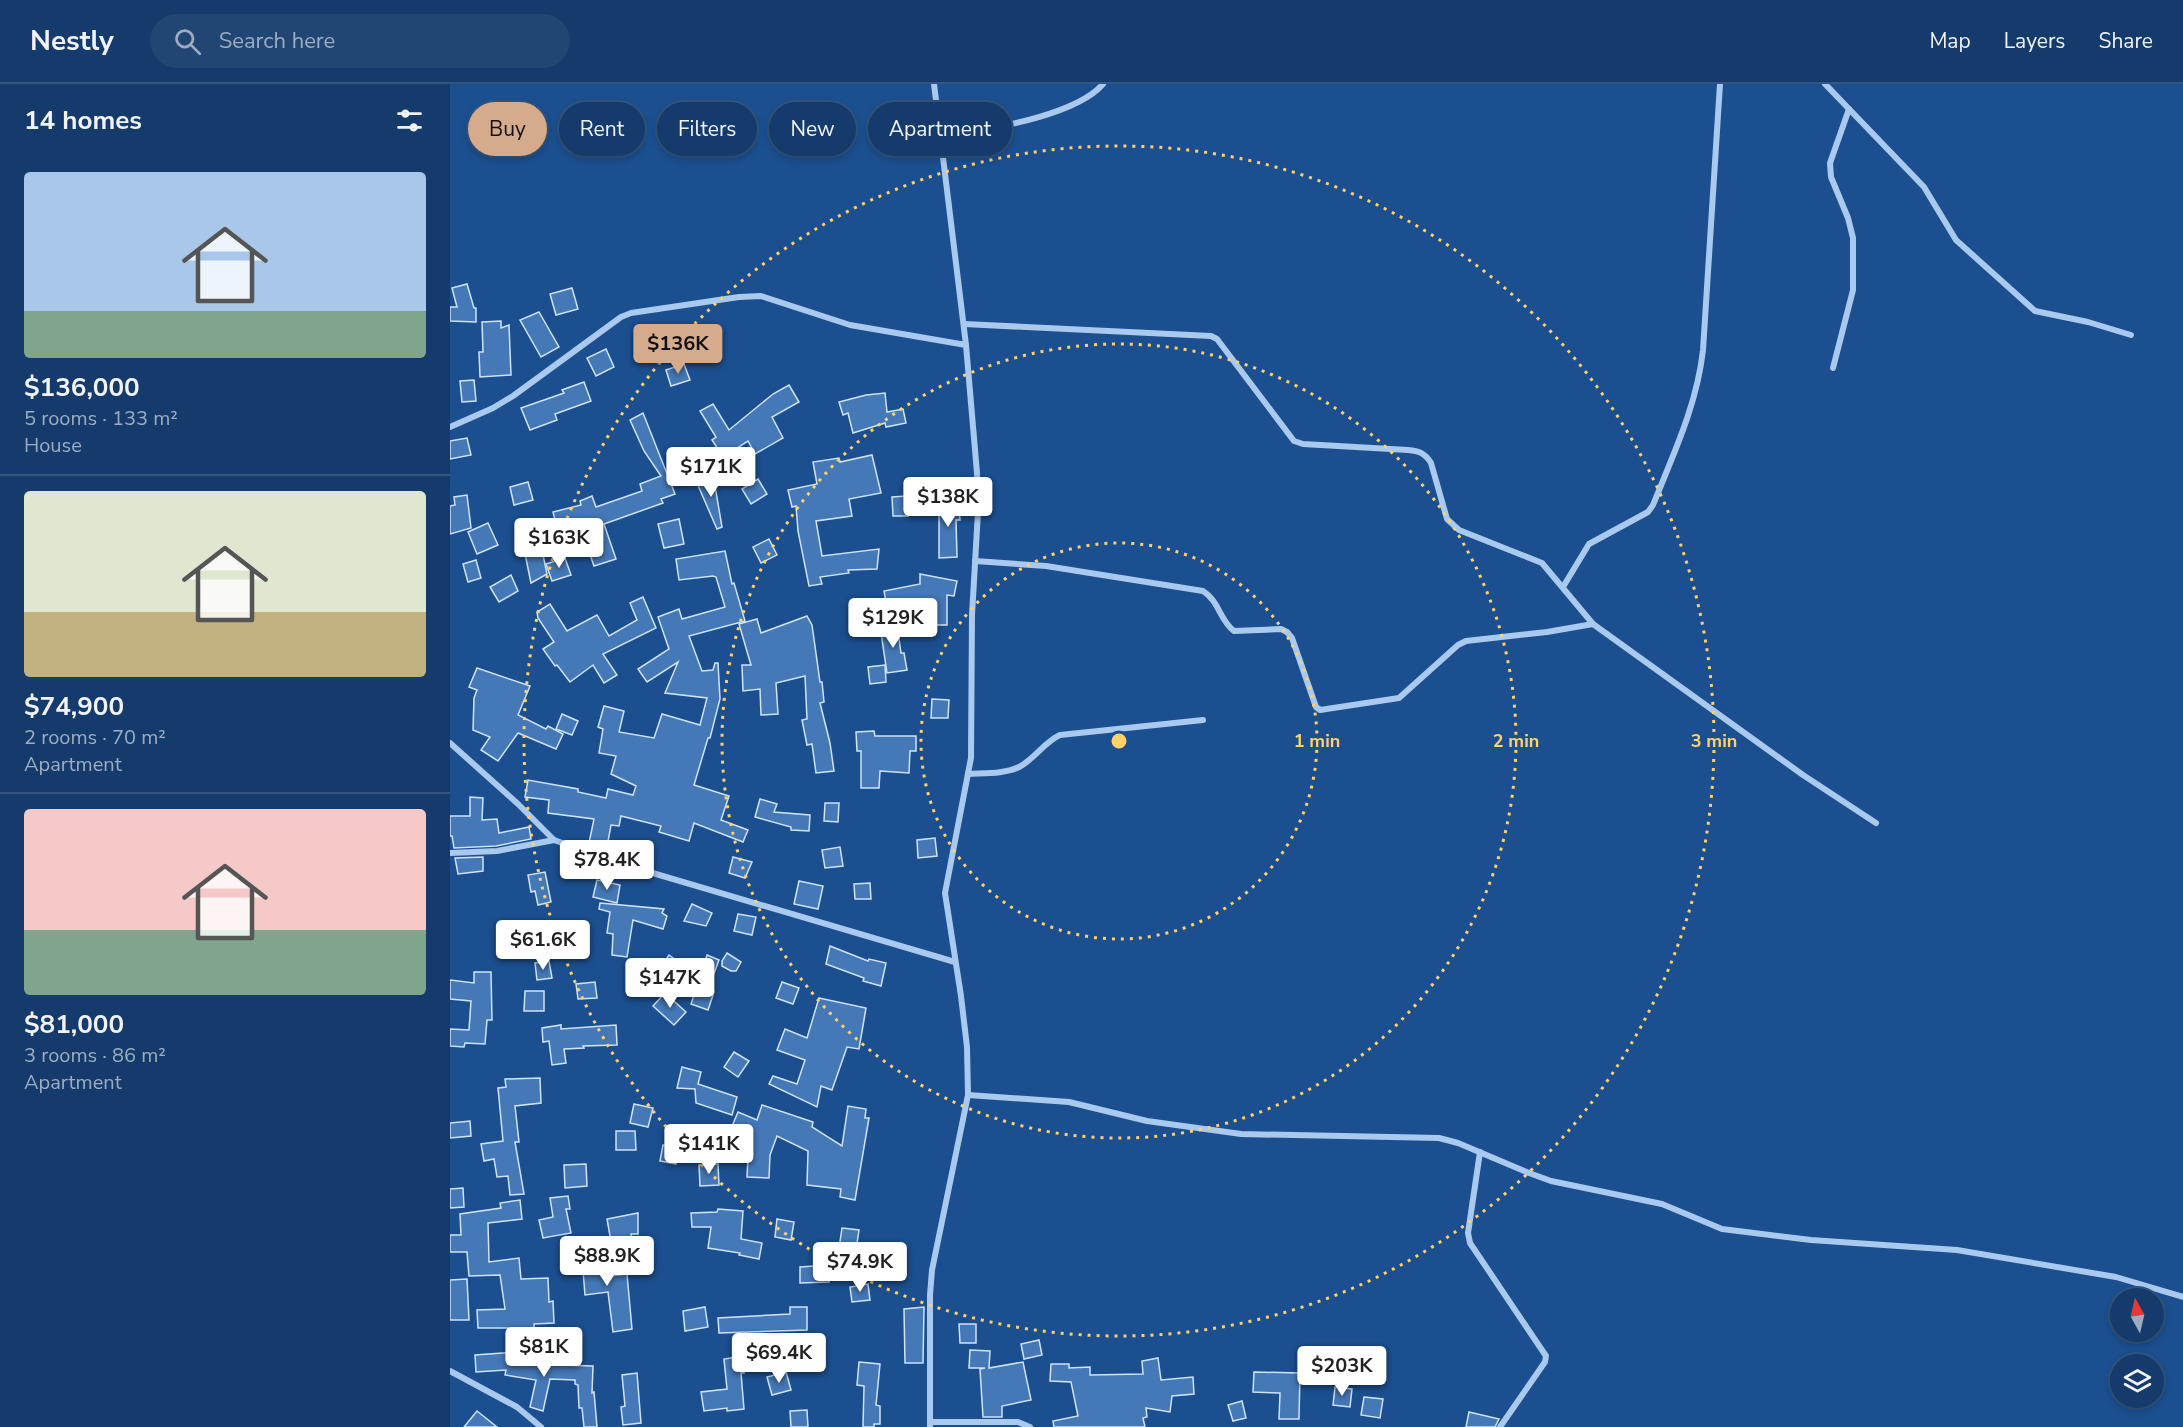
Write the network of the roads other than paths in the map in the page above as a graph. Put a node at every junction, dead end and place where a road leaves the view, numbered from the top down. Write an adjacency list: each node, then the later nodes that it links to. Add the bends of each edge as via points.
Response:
1 (934, 84): 5 (street)
2 (1103, 84): 7 (street, via 1094,94 1046,115)
3 (1720, 84): 15 (street, via 1703,350 1692,406 1653,506 1589,544)
4 (1825, 84): 6 (street)
5 (936, 102)
6 (1849, 109): 10 (street, via 1924,187 1956,240 2035,311); 12 (street, via 1830,163 1831,177 1853,238 1853,290)
7 (1012, 124)
8 (942, 156): 9 (street)
9 (964, 324): 11 (street); 15 (street, via 1211,336 1294,441 1427,455 1451,524 1542,563)
10 (2131, 335)
11 (966, 345): 13 (street, via 850,325 761,296 631,313 621,316 513,396); 14 (street, via 977,473)
12 (1833, 368)
13 (450, 427)
14 (975, 561): 16 (street, via 1046,566 1203,591 1212,597 1234,631 1287,632 1320,710 1399,698 1466,641); 19 (street, via 972,749)
15 (1563, 587): 16 (street)
16 (1593, 624): 20 (street)
17 (1203, 720): 19 (street, via 1060,735 1020,767)
18 (450, 743): 21 (street)
19 (968, 774): 23 (street, via 945,893)
20 (1876, 823)
21 (554, 840): 22 (street, via 497,851); 23 (street, via 612,861)
22 (450, 853)
23 (956, 962): 24 (street, via 967,1047)
24 (968, 1095): 25 (street, via 1069,1102 1147,1121 1241,1134 1439,1138); 28 (street, via 932,1270)
25 (1480, 1152): 26 (street, via 1536,1176 1662,1204 1730,1231 1957,1250 2116,1277); 31 (street, via 1468,1233 1470,1243 1546,1356)
26 (2183, 1297)
27 (450, 1371): 29 (street, via 517,1407)
28 (930, 1425): 30 (street, via 1018,1422)
29 (541, 1427)
30 (1030, 1427)
31 (1500, 1427)

